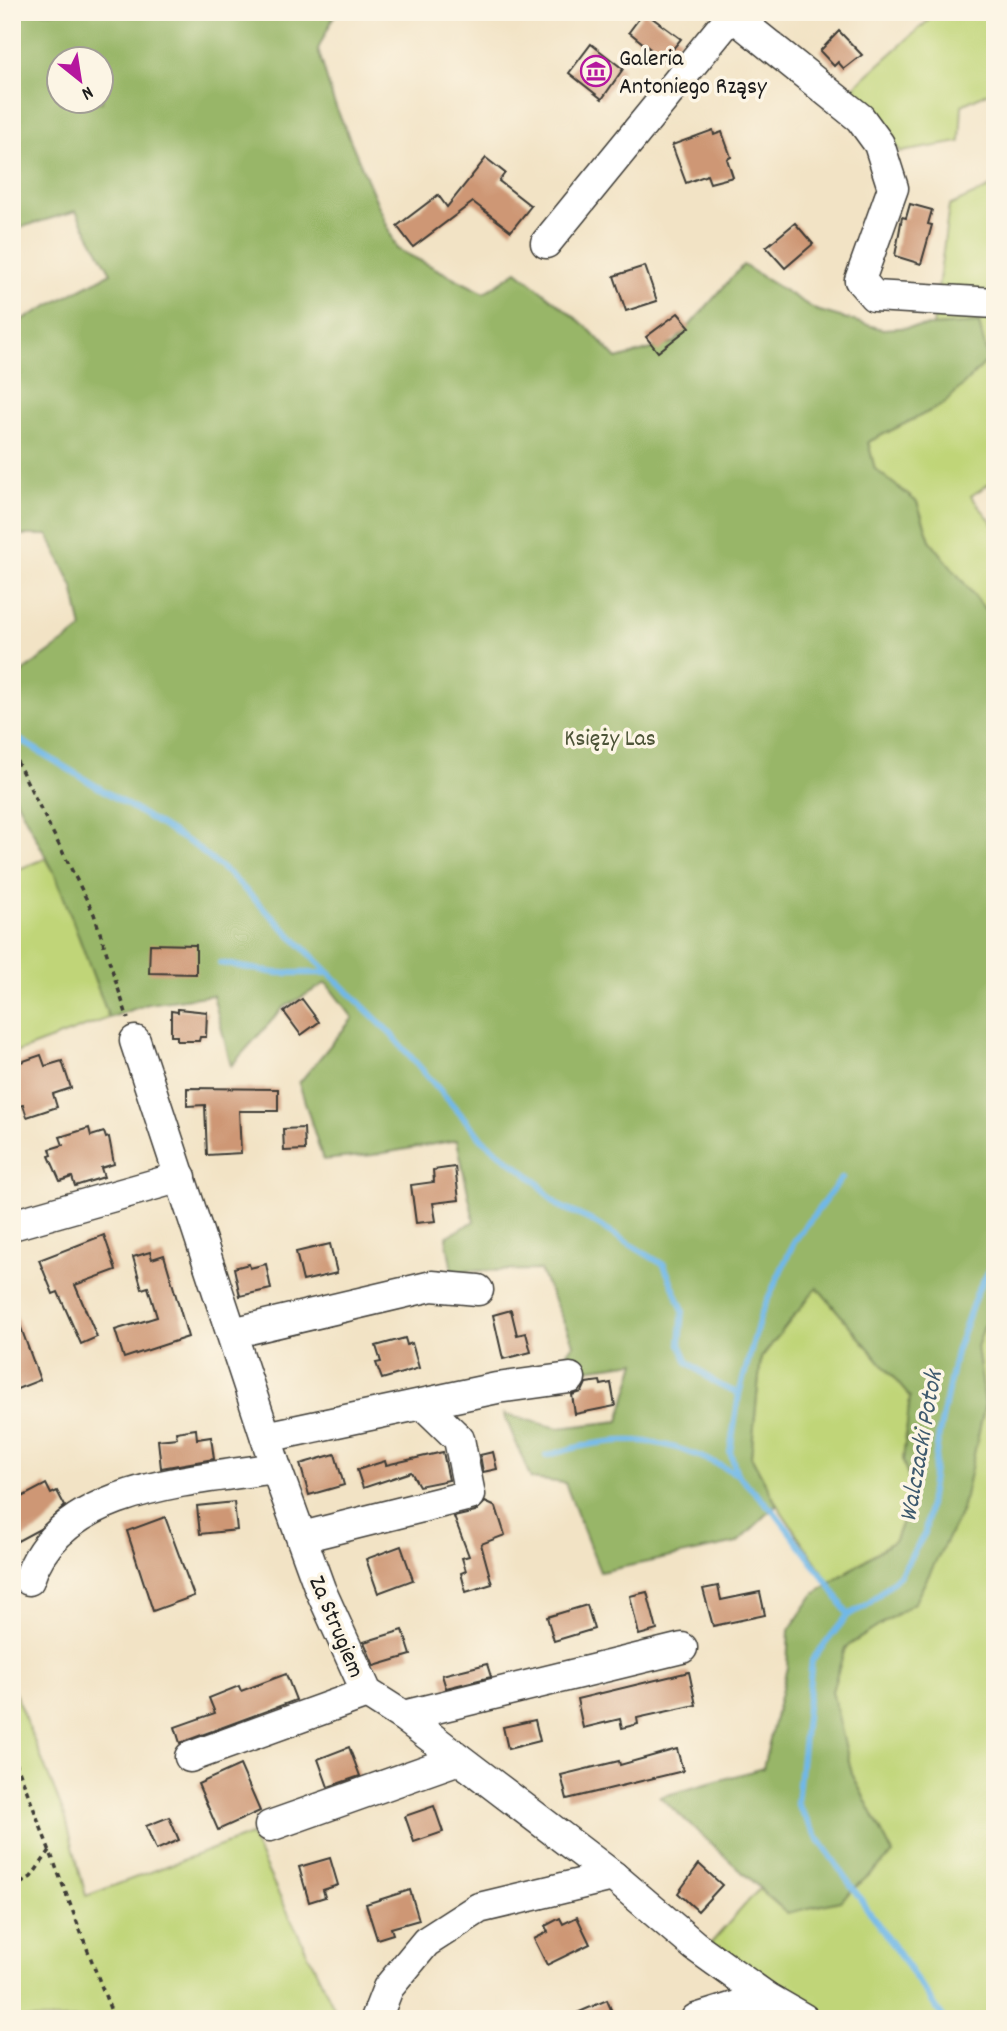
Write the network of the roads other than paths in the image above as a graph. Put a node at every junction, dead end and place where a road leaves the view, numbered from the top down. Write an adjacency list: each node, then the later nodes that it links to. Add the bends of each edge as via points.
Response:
1 (730, 14): 2 (street); 3 (street, via 860,118 879,144 893,188 860,280 874,296)
2 (546, 243)
3 (995, 303)
4 (135, 1041): 5 (street, Za Strugiem)
5 (181, 1177): 6 (street); 8 (street, Za Strugiem)
6 (12, 1225)
7 (478, 1290): 8 (street, via 432,1286)
8 (232, 1333): 11 (street, Za Strugiem)
9 (569, 1378): 11 (street, via 497,1388)
10 (429, 1410): 13 (street, via 459,1439 470,1495)
11 (266, 1437): 12 (street, Za Strugiem)
12 (276, 1468): 13 (street, Za Strugiem); 14 (street, via 124,1494 58,1535 36,1559)
13 (302, 1537): 16 (street, Za Strugiem)
14 (29, 1580)
15 (682, 1648): 17 (street)
16 (367, 1693): 17 (street, Za Strugiem); 18 (street)
17 (403, 1716): 19 (street, Za Strugiem)
18 (190, 1757)
19 (459, 1759): 20 (street); 21 (street, Za Strugiem)
20 (270, 1826)
21 (613, 1876): 22 (street, Za Strugiem, via 695,1946); 23 (street, via 479,1908 426,1942 388,1988)
22 (766, 1997): 24 (street); 25 (street, Za Strugiem)
23 (376, 2019)
24 (696, 2019)
25 (804, 2019)

